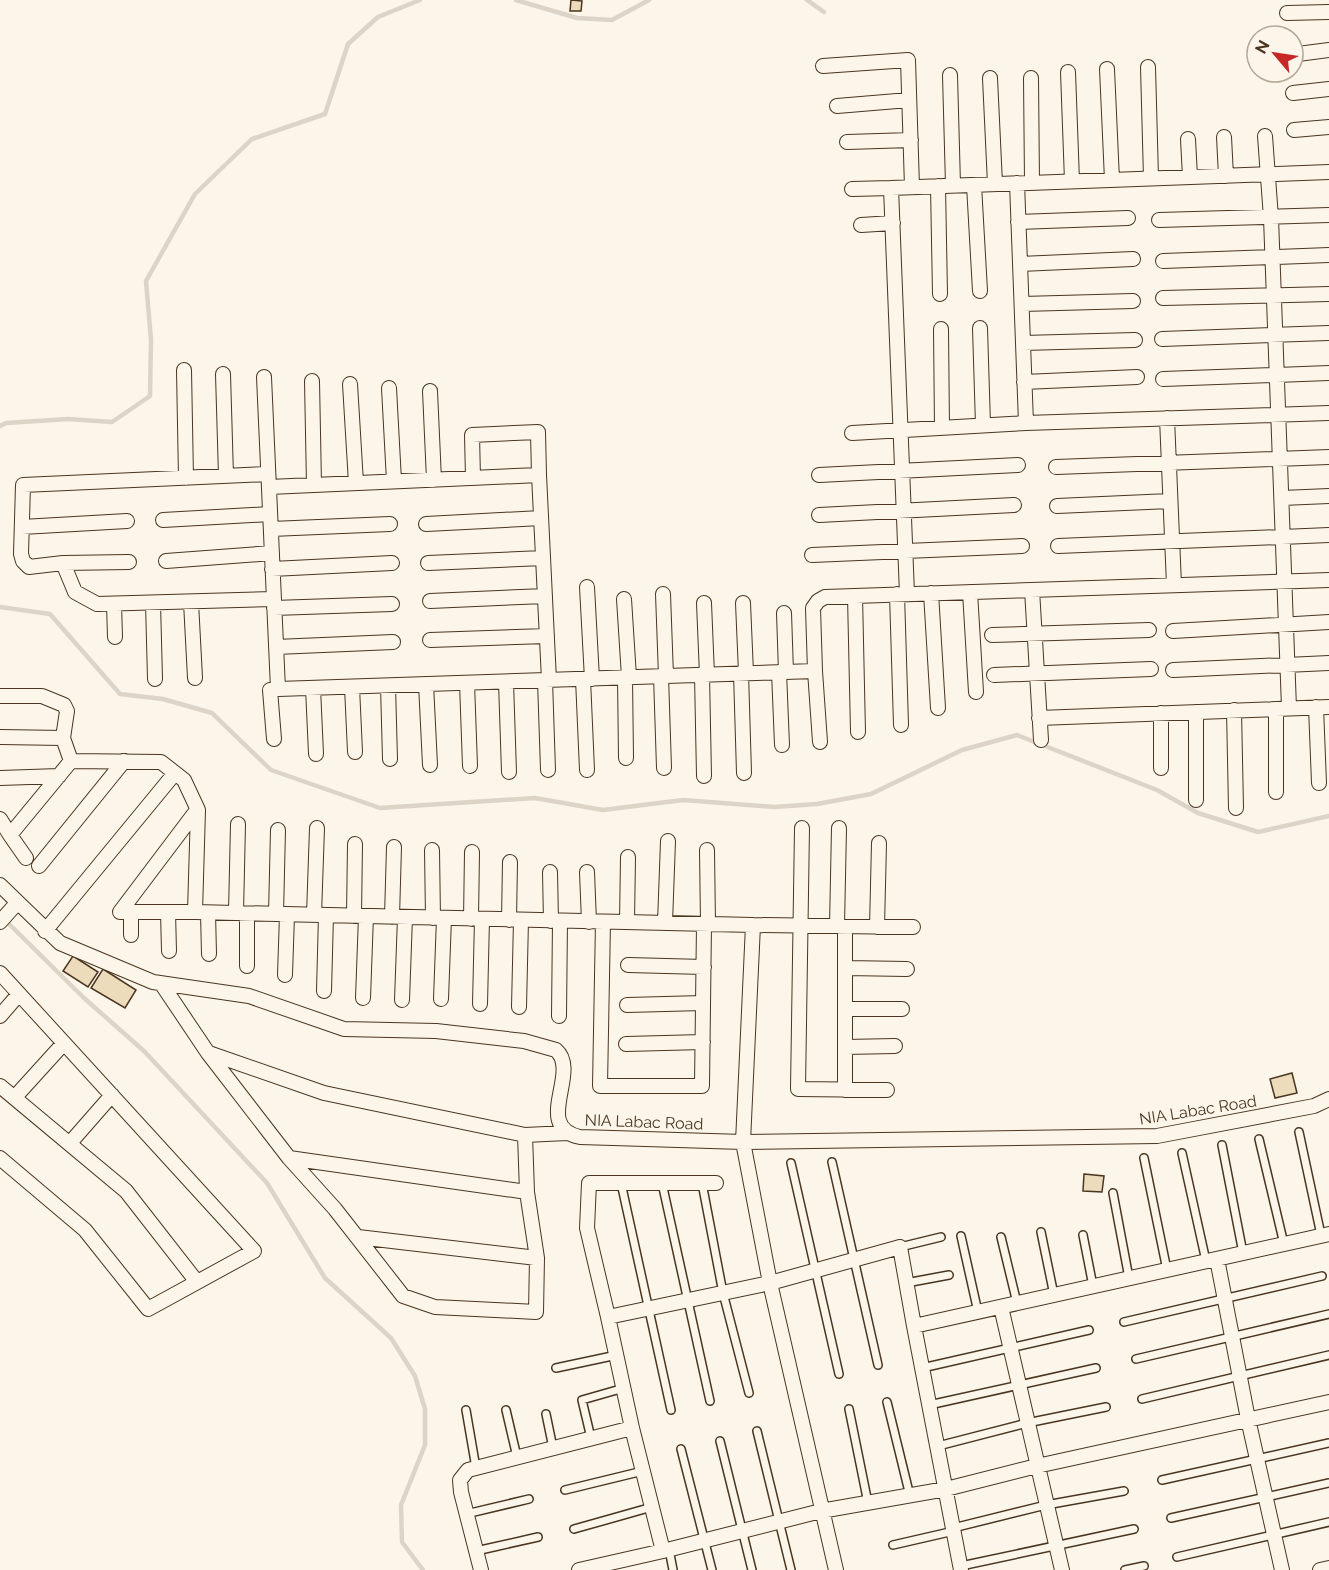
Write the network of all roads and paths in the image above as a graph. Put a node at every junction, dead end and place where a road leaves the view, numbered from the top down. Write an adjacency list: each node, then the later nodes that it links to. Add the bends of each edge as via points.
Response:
1 (1329, 12): 2 (street)
2 (1287, 13)
3 (1329, 50): 4 (street)
4 (1305, 53)
5 (823, 66): 14 (street, via 908,60)
6 (1148, 67): 27 (street)
7 (1107, 69): 28 (street)
8 (1068, 72): 29 (street)
9 (950, 75): 34 (street)
10 (990, 78): 33 (street)
11 (1031, 78): 31 (street)
12 (1329, 89): 13 (street)
13 (1293, 93)
14 (909, 100): 15 (street); 21 (street)
15 (837, 106)
16 (1329, 127): 17 (street)
17 (1294, 130)
18 (1264, 136): 24 (street)
19 (1224, 137): 25 (street)
20 (1188, 139): 26 (street)
21 (911, 140): 22 (street); 36 (street)
22 (847, 142)
23 (1329, 172): 24 (street)
24 (1269, 174): 25 (street); 41 (street)
25 (1226, 176): 26 (street)
26 (1190, 177): 27 (street)
27 (1151, 178): 28 (street)
28 (1112, 180): 29 (street)
29 (1072, 181): 31 (street)
30 (1017, 183): 31 (street); 33 (street); 43 (street)
31 (1032, 183)
32 (974, 184): 33 (street); 34 (street); 51 (street)
33 (995, 184)
34 (953, 185): 35 (street)
35 (938, 186): 36 (street); 52 (street)
36 (912, 187): 37 (street)
37 (891, 188): 38 (street); 44 (street)
38 (852, 189)
39 (1329, 215): 41 (street)
40 (1128, 218): 43 (street)
41 (1271, 218): 42 (street); 47 (street)
42 (1159, 220)
43 (1018, 222): 50 (street)
44 (892, 223): 45 (street); 83 (street)
45 (861, 225)
46 (1329, 255): 47 (street)
47 (1272, 258): 49 (street); 54 (street)
48 (1133, 259): 50 (street)
49 (1163, 261)
50 (1020, 264): 57 (street)
51 (980, 291)
52 (940, 294)
53 (1329, 294): 54 (street)
54 (1274, 295): 55 (street); 61 (street)
55 (1163, 298)
56 (1133, 301): 57 (street)
57 (1022, 304): 64 (street)
58 (980, 328): 81 (street)
59 (941, 329): 82 (street)
60 (1329, 333): 61 (street)
61 (1276, 335): 62 (street); 68 (street)
62 (1162, 339)
63 (1135, 340): 64 (street)
64 (1023, 343): 73 (street)
65 (184, 370): 94 (street)
66 (1329, 373): 68 (street)
67 (223, 374): 93 (street)
68 (1277, 374): 71 (street); 78 (street)
69 (264, 377): 97 (street)
70 (1137, 377): 73 (street)
71 (1163, 379)
72 (312, 381): 100 (street)
73 (1024, 382): 80 (street)
74 (350, 384): 99 (street)
75 (389, 388): 98 (street)
76 (430, 391): 96 (street)
77 (1329, 413): 78 (street)
78 (1279, 414): 79 (street); 86 (street)
79 (1167, 418): 80 (street); 87 (street)
80 (1026, 423): 81 (street)
81 (983, 425): 82 (street)
82 (942, 428): 83 (street)
83 (901, 430): 84 (street); 90 (street)
84 (852, 434)
85 (1329, 457): 86 (street)
86 (1281, 459): 87 (street); 102 (street)
87 (1169, 462): 89 (street); 103 (street)
88 (1017, 465): 90 (street)
89 (1056, 468)
90 (902, 471): 92 (street); 106 (street)
91 (539, 475): 95 (street); 95 (street, via 538,432 472,435); 109 (street)
92 (819, 475)
93 (226, 476): 94 (street); 97 (street)
94 (186, 478): 114 (street, via 23,485)
95 (473, 478): 96 (street)
96 (434, 480): 98 (street)
97 (268, 481): 100 (street); 107 (street)
98 (394, 481): 99 (street)
99 (356, 483): 100 (street)
100 (314, 485)
101 (1329, 496): 102 (street)
102 (1282, 498): 116 (street)
103 (1170, 501): 105 (street); 118 (street)
104 (1014, 505): 106 (street)
105 (1057, 506)
106 (903, 509): 108 (street); 121 (street)
107 (270, 514): 110 (street); 115 (street)
108 (819, 515)
109 (541, 518): 113 (street); 124 (street)
110 (163, 520)
111 (127, 521): 114 (street)
112 (390, 524): 115 (street)
113 (426, 524)
114 (22, 527): 128 (street, via 21,554 28,567)
115 (271, 529): 122 (street)
116 (1284, 535): 117 (street); 118 (street); 132 (street)
117 (1329, 535)
118 (1172, 540): 120 (street); 133 (street)
119 (1022, 546): 121 (street)
120 (1059, 546)
121 (905, 549): 123 (street); 139 (street)
122 (272, 553): 125 (street); 130 (street)
123 (812, 555)
124 (543, 558): 127 (street); 140 (street)
125 (166, 561)
126 (129, 562): 128 (street)
127 (428, 562)
128 (63, 563): 148 (street, via 75,592 97,604)
129 (392, 563): 130 (street)
130 (273, 569): 149 (street)
131 (1329, 580): 132 (street)
132 (1286, 581): 133 (street); 153 (street)
133 (1174, 585): 135 (street)
134 (587, 587): 177 (street)
135 (1032, 590): 136 (street); 156 (street)
136 (970, 592): 137 (street); 186 (street)
137 (932, 593): 139 (street); 189 (street)
138 (663, 594): 173 (street)
139 (902, 594): 141 (street); 195 (street)
140 (545, 596): 143 (street); 158 (street)
141 (855, 596): 167 (street, via 825,597 813,608); 196 (street)
142 (624, 598): 174 (street)
143 (430, 601)
144 (191, 602): 145 (street); 149 (street); 175 (street)
145 (153, 603): 148 (street); 176 (street)
146 (704, 603): 171 (street)
147 (743, 603): 169 (street)
148 (114, 604): 159 (street)
149 (274, 604): 150 (street); 162 (street)
150 (392, 604)
151 (784, 613): 168 (street)
152 (1329, 622): 153 (street)
153 (1287, 623): 155 (street); 164 (street)
154 (1149, 630): 156 (street)
155 (1173, 631)
156 (1034, 633): 157 (street); 170 (street)
157 (992, 635)
158 (547, 636): 160 (street); 178 (street)
159 (115, 637)
160 (430, 640)
161 (393, 642): 162 (street)
162 (276, 647): 185 (street)
163 (1329, 663): 164 (street)
164 (1288, 664): 166 (street); 190 (street)
165 (1151, 669): 170 (street)
166 (1173, 670)
167 (814, 671): 168 (street); 201 (street)
168 (782, 672): 169 (street); 202 (street)
169 (743, 673): 171 (street); 217 (street)
170 (1037, 673): 172 (street); 194 (street)
171 (704, 675): 173 (street); 219 (street)
172 (994, 675)
173 (663, 676): 174 (street); 211 (street)
174 (627, 677): 177 (street); 206 (street)
175 (195, 678)
176 (155, 679)
177 (587, 679): 178 (street); 214 (street)
178 (547, 680): 179 (street); 213 (street)
179 (506, 681): 180 (street); 215 (street)
180 (468, 683): 181 (street); 210 (street)
181 (426, 684): 182 (street); 209 (street)
182 (388, 686): 183 (street); 205 (street)
183 (352, 687): 184 (street); 203 (street)
184 (313, 688): 185 (street); 204 (street)
185 (278, 690): 199 (street, via 270,690)
186 (976, 692)
187 (0, 696): 198 (street, via 42,696 64,705 67,711)
188 (1323, 707): 190 (street); 221 (street)
189 (938, 708)
190 (1283, 709): 191 (street); 222 (street)
191 (1234, 710): 192 (street); 224 (street)
192 (1196, 712): 193 (street); 223 (street)
193 (1161, 713): 194 (street); 212 (street)
194 (1039, 717): 200 (street)
195 (901, 725)
196 (858, 732)
197 (0, 737): 198 (street)
198 (63, 738): 207 (street)
199 (274, 739)
200 (1041, 740)
201 (820, 742)
202 (782, 745)
203 (355, 752)
204 (316, 754)
205 (390, 759)
206 (626, 759)
207 (71, 760): 208 (street); 218 (street)
208 (124, 761): 216 (street, via 161,762); 243 (street)
209 (430, 765)
210 (470, 766)
211 (664, 768)
212 (1161, 768)
213 (548, 770)
214 (587, 770)
215 (509, 772)
216 (175, 773): 225 (street, via 184,780); 270 (street)
217 (744, 773)
218 (59, 776): 220 (street); 232 (street)
219 (704, 776)
220 (0, 778)
221 (1318, 783)
222 (1276, 792)
223 (1196, 800)
224 (1236, 808)
225 (198, 810): 248 (street, via 120,912); 250 (street)
226 (0, 819): 232 (street)
227 (238, 824): 251 (street)
228 (317, 828): 253 (street)
229 (802, 828): 266 (street)
230 (839, 828): 267 (street)
231 (278, 830): 252 (street)
232 (10, 835): 240 (street)
233 (668, 841): 263 (street)
234 (879, 843): 268 (street)
235 (355, 844): 254 (street)
236 (394, 847): 255 (street)
237 (432, 850): 256 (street)
238 (707, 850): 264 (street)
239 (472, 852): 257 (street)
240 (26, 858)
241 (628, 858): 262 (street)
242 (510, 862): 258 (street)
243 (39, 866)
244 (550, 872): 259 (street)
245 (587, 872): 261 (street)
246 (0, 885): 247 (street, NIA Labac Road)
247 (13, 907): 260 (street); 270 (street, NIA Labac Road)
248 (131, 912): 249 (street); 271 (street)
249 (168, 912): 250 (street); 272 (street)
250 (201, 913): 251 (street); 273 (street)
251 (242, 914): 252 (street); 275 (street)
252 (282, 914): 253 (street); 280 (street)
253 (320, 915): 254 (street); 282 (street)
254 (360, 916): 255 (street); 284 (street)
255 (398, 917): 256 (street); 286 (street)
256 (438, 918): 257 (street); 285 (street)
257 (477, 919): 258 (street); 288 (street)
258 (515, 920): 259 (street); 290 (street)
259 (555, 921): 261 (street); 294 (street)
260 (0, 922)
261 (596, 922): 262 (street); 295 (street, via 600,1086 702,1086)
262 (627, 922): 263 (street)
263 (665, 923): 264 (street)
264 (706, 924): 265 (street); 276 (street)
265 (753, 925): 266 (street); 311 (street)
266 (802, 926): 267 (street); 302 (street, via 798,1089)
267 (841, 926): 268 (street); 277 (street)
268 (877, 927): 269 (street)
269 (913, 927)
270 (45, 932): 281 (street, NIA Labac Road, via 60,943)
271 (131, 935)
272 (169, 951)
273 (209, 954)
274 (628, 965): 276 (street)
275 (247, 966)
276 (704, 967): 287 (street)
277 (846, 968): 278 (street); 291 (street)
278 (907, 969)
279 (0, 973): 283 (street)
280 (285, 975)
281 (161, 983): 300 (street); 308 (street, NIA Labac Road, via 249,996 344,1029 436,1031 524,1041 550,1048 560,1054 562,1062 558,1121)
282 (324, 991)
283 (19, 994): 293 (street); 296 (street)
284 (363, 998)
285 (441, 999)
286 (402, 1000)
287 (703, 1003): 289 (street); 295 (street)
288 (480, 1004)
289 (627, 1005)
290 (519, 1007)
291 (846, 1009): 292 (street); 299 (street)
292 (902, 1009)
293 (0, 1016)
294 (559, 1016)
295 (703, 1042): 297 (street)
296 (64, 1043): 304 (street); 305 (street)
297 (626, 1044)
298 (895, 1046): 299 (street)
299 (845, 1047): 302 (street)
300 (208, 1053): 309 (street, via 324,1093); 316 (street)
301 (0, 1086): 305 (street)
302 (845, 1089): 303 (street)
303 (887, 1090)
304 (112, 1095): 312 (street); 343 (street, via 254,1251)
305 (15, 1097): 312 (street)
306 (1329, 1099): 311 (street, NIA Labac Road, via 1314,1106 1157,1136)
307 (1299, 1132): 327 (lane)
308 (567, 1133): 309 (street); 311 (street, NIA Labac Road, via 580,1137)
309 (525, 1135): 323 (street)
310 (1259, 1138): 332 (lane)
311 (743, 1142): 344 (street)
312 (70, 1143): 343 (street, via 126,1191)
313 (1222, 1145): 334 (lane)
314 (1182, 1154): 337 (lane)
315 (0, 1158): 343 (street, via 85,1230 148,1309)
316 (289, 1158): 323 (street); 329 (street)
317 (1144, 1158): 339 (lane)
318 (832, 1162): 336 (lane)
319 (791, 1163): 338 (lane)
320 (662, 1183): 321 (street); 322 (street); 350 (lane)
321 (709, 1183): 347 (lane)
322 (621, 1184): 353 (lane); 356 (street, via 589,1184 587,1228)
323 (527, 1192): 335 (street)
324 (1113, 1193): 342 (lane)
325 (1041, 1232): 348 (lane)
326 (1083, 1235): 346 (lane)
327 (1325, 1235): 332 (street)
328 (961, 1236): 354 (lane)
329 (358, 1237): 335 (street); 335 (street, via 403,1296 435,1307 536,1312)
330 (941, 1237): 333 (lane)
331 (1001, 1237): 351 (lane)
332 (1284, 1244): 334 (street)
333 (900, 1247): 336 (street); 345 (street)
334 (1243, 1253): 337 (street)
335 (537, 1258)
336 (853, 1260): 338 (street); 365 (lane)
337 (1212, 1260): 339 (street); 349 (street)
338 (816, 1270): 344 (street); 369 (lane)
339 (1167, 1270): 342 (street)
340 (949, 1275): 345 (lane)
341 (1322, 1276): 349 (lane)
342 (1129, 1278): 346 (street)
343 (197, 1282)
344 (770, 1283): 347 (street); 411 (street)
345 (906, 1283): 358 (street)
346 (1093, 1286): 348 (street)
347 (723, 1293): 350 (street); 373 (lane)
348 (1054, 1295): 351 (street)
349 (1224, 1297): 357 (lane); 360 (street)
350 (688, 1300): 353 (street); 375 (lane)
351 (1017, 1303): 352 (street)
352 (1001, 1306): 354 (street); 361 (street)
353 (647, 1309): 356 (street); 383 (lane)
354 (978, 1312): 358 (street)
355 (1329, 1314): 360 (lane)
356 (608, 1317): 362 (street)
357 (1124, 1322)
358 (914, 1326): 367 (street)
359 (1089, 1330): 361 (lane)
360 (1232, 1336): 364 (lane); 370 (street)
361 (1010, 1347): 367 (lane); 371 (street)
362 (617, 1355): 366 (lane); 372 (street)
363 (1329, 1355): 370 (lane)
364 (1136, 1359)
365 (878, 1365)
366 (556, 1368)
367 (922, 1368): 378 (street)
368 (1096, 1368): 371 (lane)
369 (839, 1374)
370 (1239, 1376): 374 (lane); 385 (street)
371 (1019, 1385): 378 (lane); 386 (street)
372 (624, 1389): 387 (street); 389 (lane, via 582,1400)
373 (749, 1393)
374 (1142, 1399)
375 (710, 1401)
376 (887, 1402): 405 (lane)
377 (1329, 1402): 385 (street)
378 (930, 1405): 392 (street)
379 (1106, 1407): 386 (lane)
380 (849, 1409): 408 (lane)
381 (466, 1410): 398 (lane)
382 (506, 1410): 395 (lane)
383 (671, 1410)
384 (546, 1414): 393 (lane)
385 (1248, 1419): 396 (street); 397 (street)
386 (1027, 1423): 392 (lane); 397 (street)
387 (632, 1428): 389 (street); 399 (street)
388 (757, 1431): 414 (lane)
389 (591, 1438): 393 (street)
390 (720, 1441): 419 (lane)
391 (1329, 1443): 396 (lane)
392 (938, 1446): 402 (street)
393 (553, 1448): 395 (street)
394 (681, 1449): 422 (lane)
395 (517, 1457): 398 (street)
396 (1257, 1458): 400 (lane); 406 (street)
397 (1037, 1466): 402 (street); 409 (street)
398 (476, 1468): 412 (street, via 468,1470 460,1480)
399 (643, 1471): 403 (lane); 410 (street)
400 (1162, 1480)
401 (1329, 1483): 406 (lane)
402 (946, 1489): 405 (street); 418 (street)
403 (565, 1490)
404 (1124, 1491): 409 (lane)
405 (910, 1496): 408 (street)
406 (1266, 1496): 413 (lane); 420 (street)
407 (529, 1499): 412 (lane)
408 (868, 1503): 411 (street)
409 (1046, 1505): 418 (lane); 424 (street)
410 (652, 1507): 417 (lane); 425 (street)
411 (821, 1511): 414 (street); 438 (street)
412 (466, 1514): 426 (street)
413 (1171, 1518)
414 (780, 1522): 419 (street); 437 (lane)
415 (1329, 1522): 420 (lane)
416 (1134, 1528): 424 (lane)
417 (574, 1529)
418 (954, 1529): 423 (lane); 430 (street)
419 (742, 1531): 422 (street); 436 (lane)
420 (1274, 1534): 427 (lane); 441 (street)
421 (538, 1537): 426 (lane)
422 (705, 1540): 425 (street); 435 (lane)
423 (893, 1545)
424 (1056, 1546): 430 (lane); 439 (street)
425 (666, 1550): 428 (street); 434 (lane)
426 (476, 1551): 433 (street)
427 (1178, 1557)
428 (631, 1564): 432 (street)
429 (1144, 1566): 440 (lane)
430 (961, 1568)
431 (1329, 1568): 442 (street)
432 (588, 1569)
433 (481, 1570)
434 (673, 1570)
435 (712, 1570)
436 (752, 1570)
437 (791, 1570)
438 (836, 1570)
439 (1062, 1570)
440 (1125, 1570)
441 (1282, 1570)
442 (1321, 1570)

